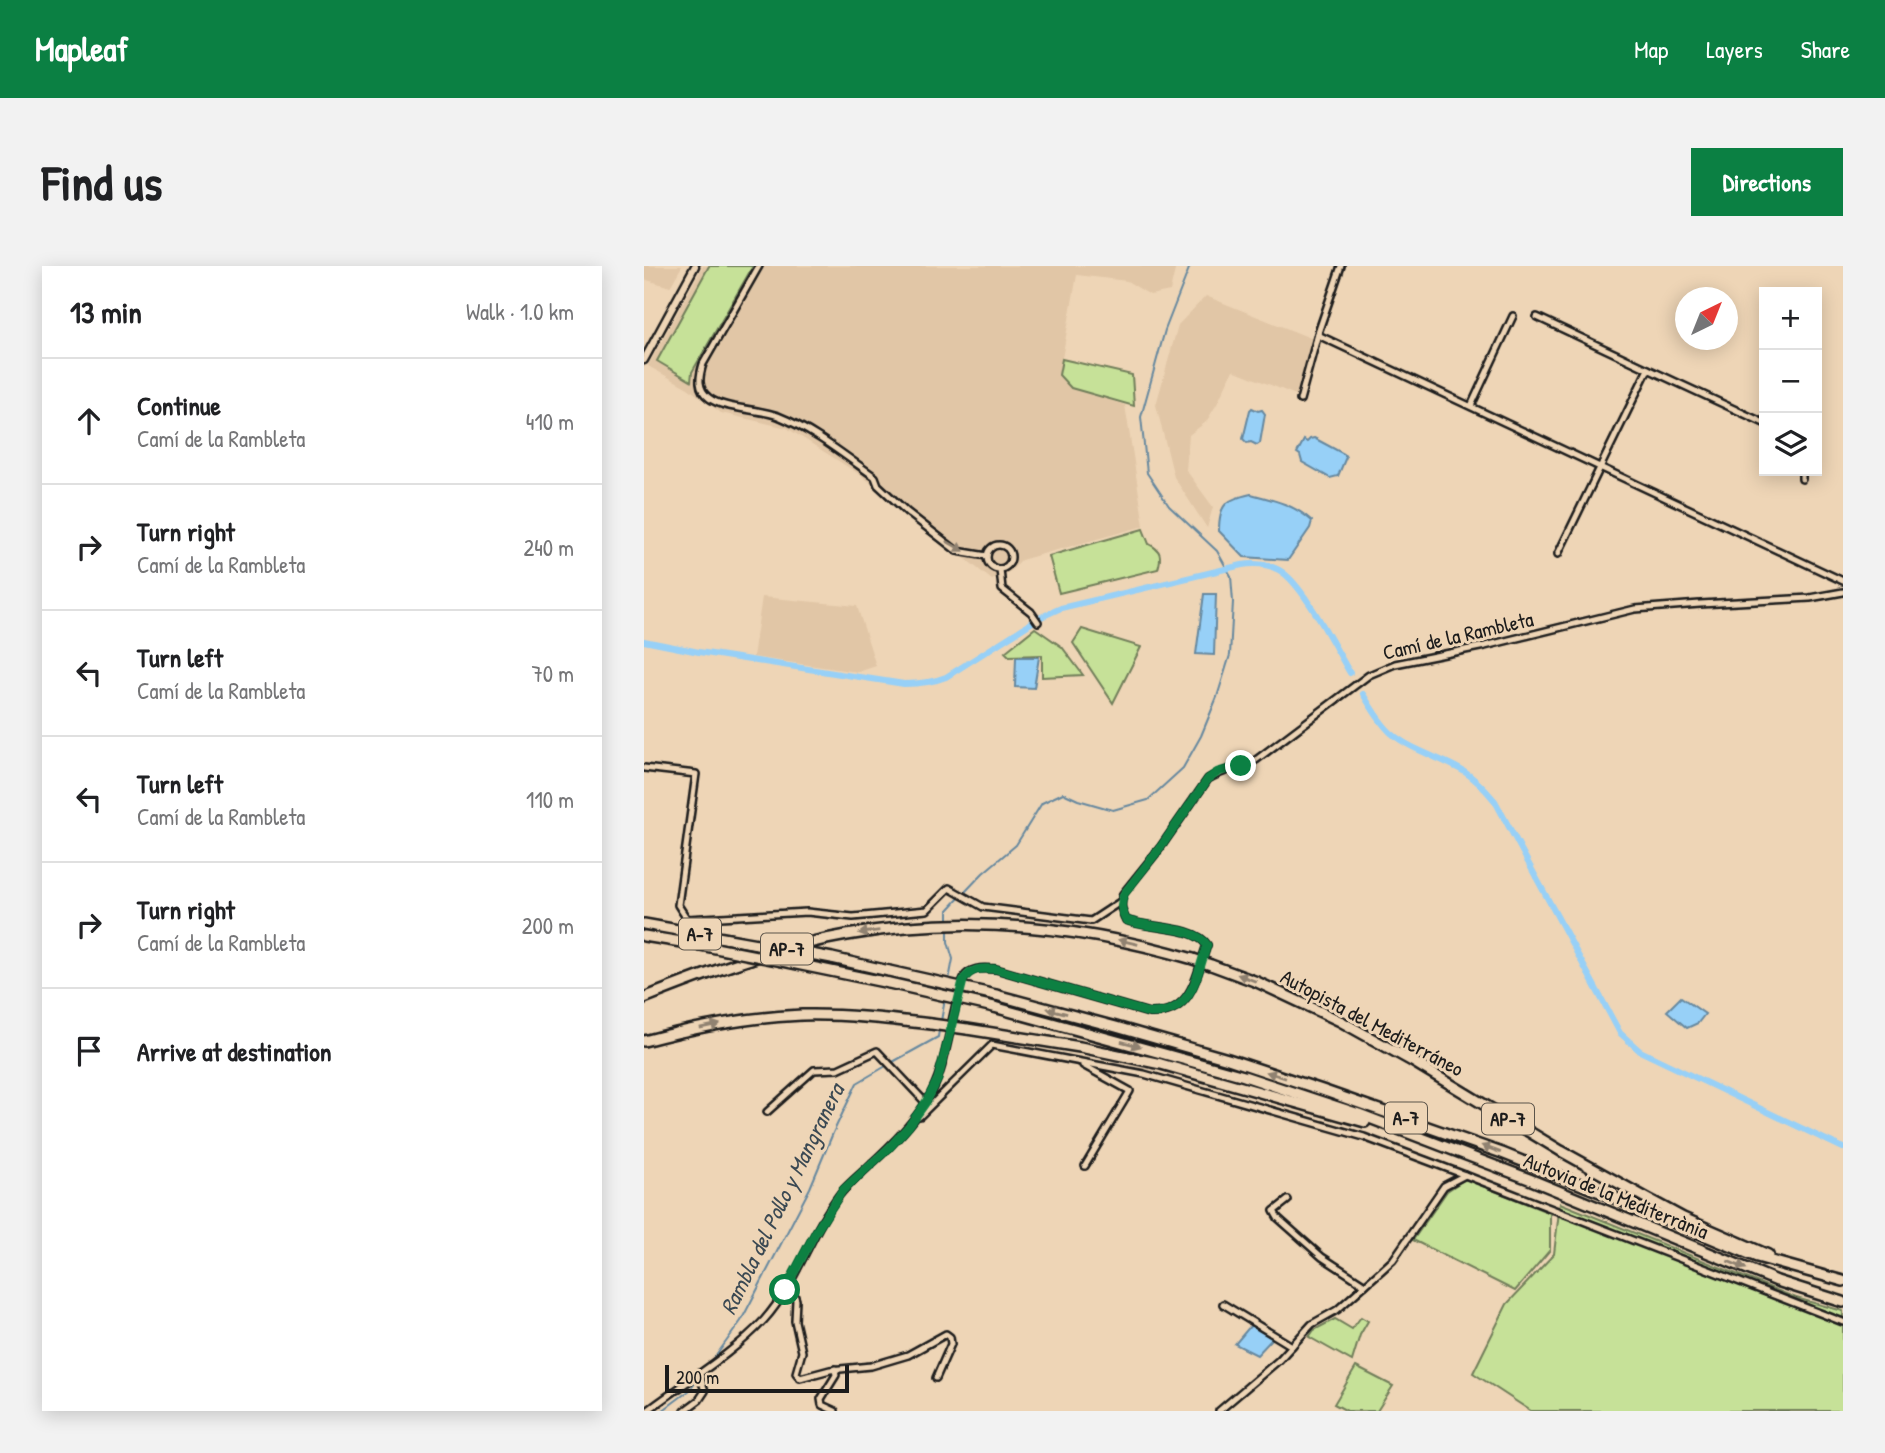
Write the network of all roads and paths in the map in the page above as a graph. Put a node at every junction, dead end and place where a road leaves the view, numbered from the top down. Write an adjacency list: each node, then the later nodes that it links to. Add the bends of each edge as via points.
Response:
1 (695, 266): 7 (street)
2 (758, 266): 14 (street, one-way to 14, via 703,364 702,390 711,400 776,415 809,432 875,477 907,512 957,551)
3 (1341, 266): 6 (street)
4 (1513, 316): 10 (street)
5 (1537, 317): 8 (street)
6 (1318, 335): 9 (street); 10 (street)
7 (644, 360)
8 (1648, 369): 11 (street); 12 (street)
9 (1300, 400)
10 (1471, 406): 12 (street)
11 (1759, 421)
12 (1599, 466): 13 (street); 16 (street)
13 (1558, 554)
14 (986, 556): 15 (street, via 992,567); 15 (street, via 994,546 1007,548 1010,559)
15 (1000, 569): 18 (street, via 1002,589)
16 (1843, 581)
17 (1843, 592): 20 (street, Camí de la Rambleta, via 1635,609 1380,670 1256,760 1208,779)
18 (1036, 619)
19 (644, 768): 20 (street, via 696,774 678,905 687,919 807,912 853,917 927,910 949,888 983,907 1091,920)
20 (1121, 902): 26 (street, via 1126,920 1188,933 1206,942 1185,1001 1174,1010 1149,1013 996,969 972,971 963,981 938,1079)
21 (644, 924): 33 (highway, Autovia de la Mediterrània / A-7, one-way to 21, bridge, via 1757,1257 1515,1158 1228,1059 996,995 832,958)
22 (644, 936): 29 (highway, Autovia de la Mediterrània / A-7, one-way to 29, bridge, via 994,1007 1244,1076)
23 (644, 998): 33 (highway, Autopista del Mediterráneo / AP-7, one-way to 23, bridge, via 1646,1198 1340,1021 1211,965 1120,940 1065,930 964,924 847,934 709,972)
24 (644, 1041): 29 (highway, one-way to 29, bridge, via 719,1024 804,1015 931,1024 1161,1064)
25 (1077, 1062): 28 (street, via 992,1045); 30 (street, via 1130,1091); 31 (street, via 1144,1074 1351,1133)
26 (926, 1102): 27 (street, via 877,1051 838,1069 814,1070); 28 (street)
27 (767, 1112)
28 (909, 1126): 36 (street, via 842,1191)
29 (1423, 1140): 37 (highway, Autovia de la Mediterrània / A-7, one-way to 37, via 1777,1281)
30 (1085, 1166)
31 (1465, 1175): 35 (street, via 1444,1186 1393,1259); 39 (street)
32 (1288, 1200): 35 (street, via 1274,1211 1278,1218 1322,1257)
33 (1805, 1272): 34 (highway, Autovia de la Mediterrània / A-7)
34 (1843, 1281)
35 (1365, 1285): 40 (street, via 1337,1310 1312,1324)
36 (786, 1288): 41 (street, via 796,1300 802,1352 797,1376); 42 (street, via 741,1343)
37 (1843, 1302)
38 (1223, 1304): 40 (street)
39 (1843, 1322)
40 (1292, 1346): 47 (street)
41 (835, 1369): 43 (street, via 871,1366 908,1355 947,1334 951,1344); 46 (street, via 821,1399 822,1405)
42 (699, 1373): 44 (street); 45 (street, via 705,1391)
43 (936, 1378)
44 (646, 1411)
45 (684, 1411)
46 (835, 1411)
47 (1219, 1411)

